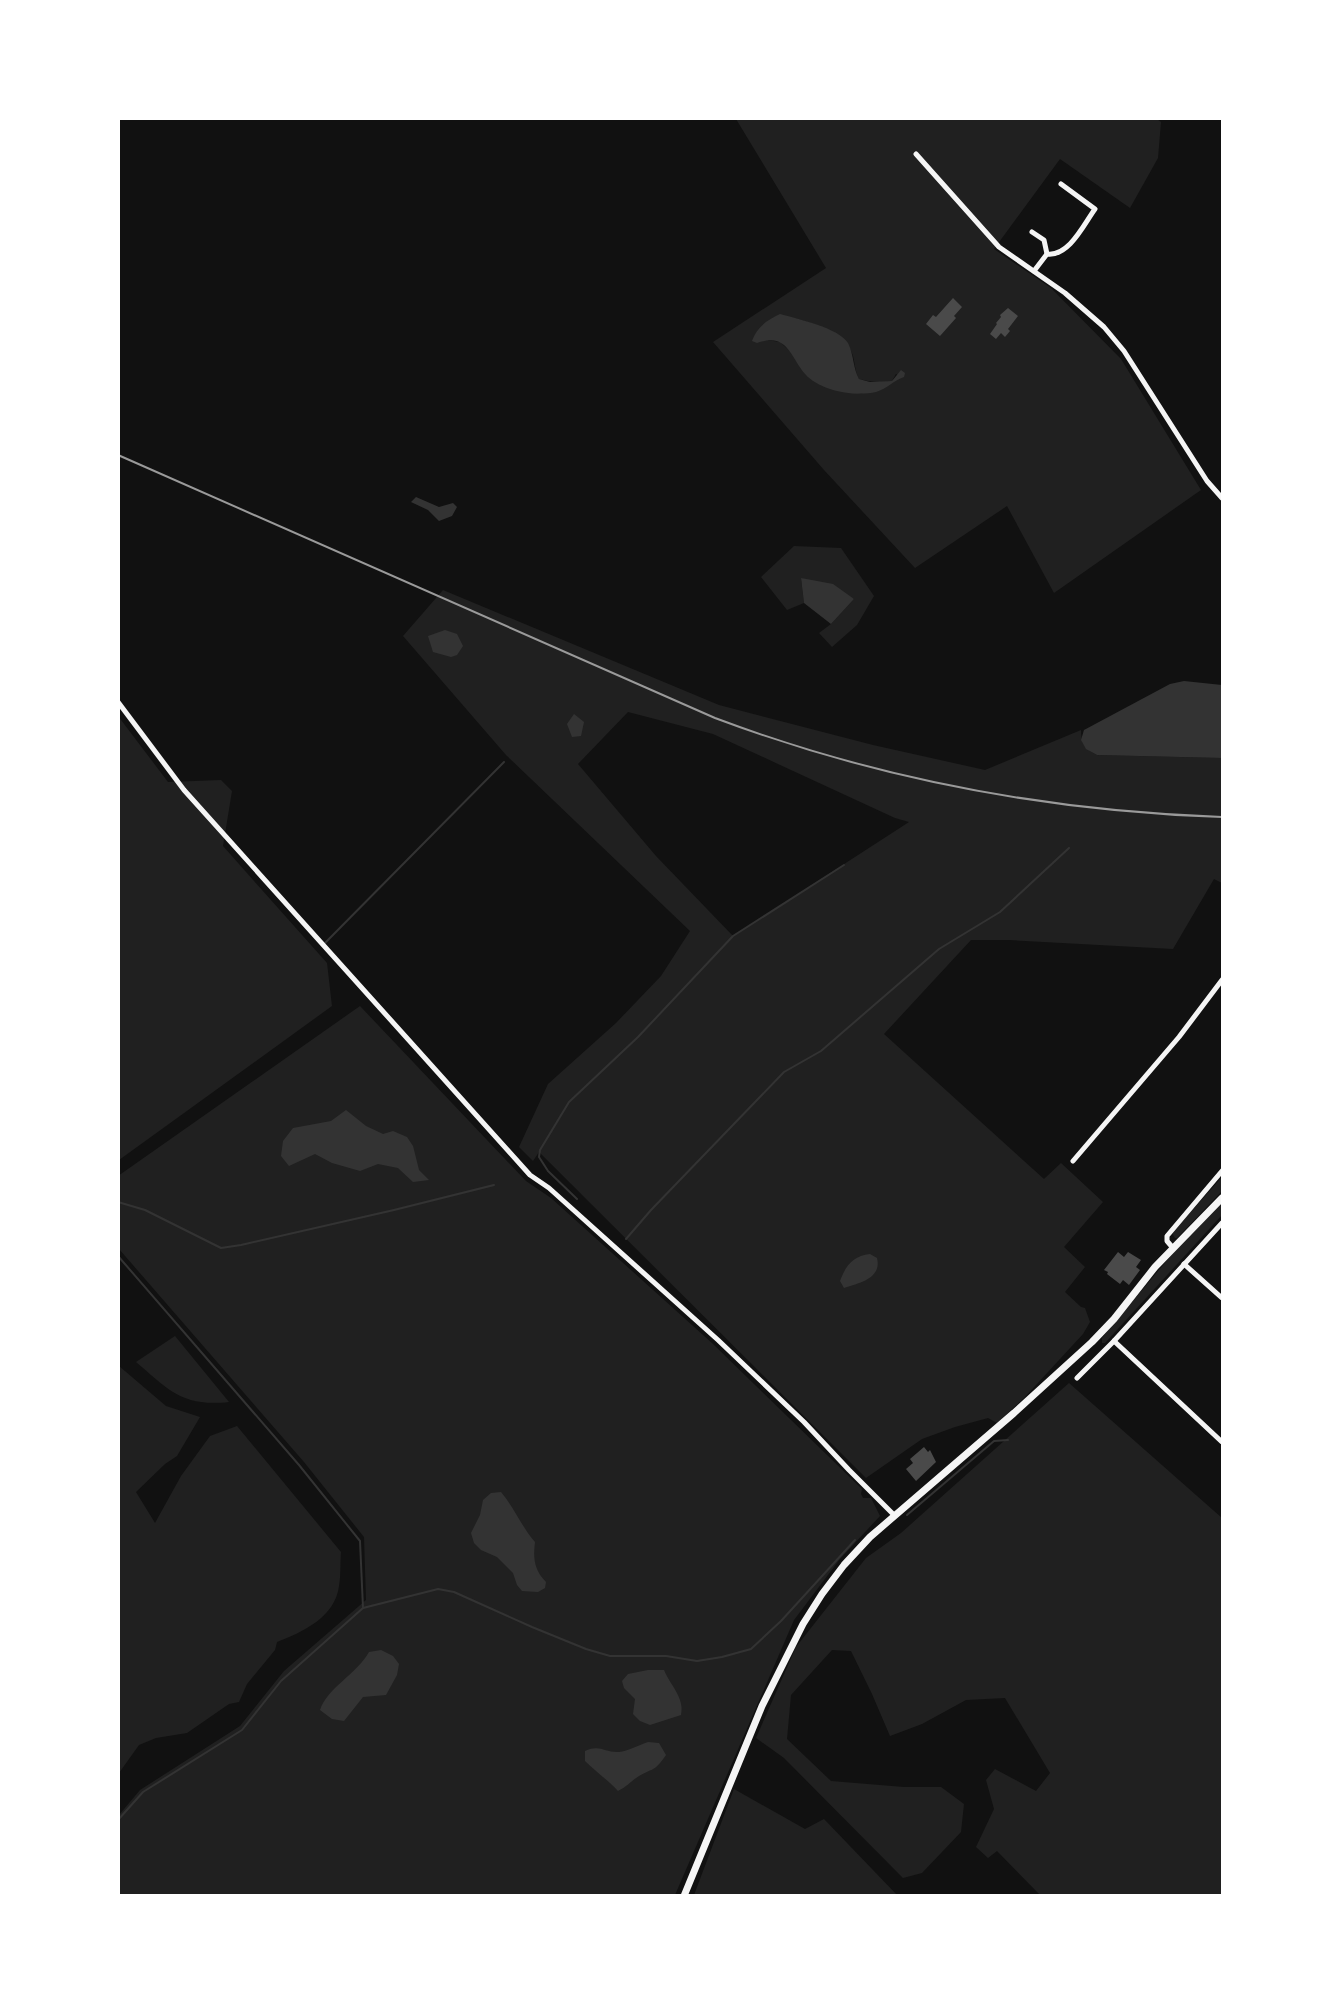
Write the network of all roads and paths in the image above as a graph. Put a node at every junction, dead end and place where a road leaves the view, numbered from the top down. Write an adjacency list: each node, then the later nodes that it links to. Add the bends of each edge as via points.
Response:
1 (916, 154): 5 (street, via 999,247)
2 (1061, 184): 4 (street, via 1095,209 1065,249 1055,255)
3 (1032, 232): 4 (street, via 1044,240)
4 (1047, 254): 5 (street)
5 (1034, 271): 6 (street, via 1065,293 1124,351)
6 (1222, 498)
7 (118, 702): 21 (street, via 184,790 530,1174 718,1340)
8 (1222, 980): 9 (street, via 1179,1037)
9 (1073, 1161)
10 (1222, 1172): 13 (street, via 1167,1236)
11 (1222, 1198): 13 (main road)
12 (1222, 1223): 14 (street)
13 (1173, 1248): 17 (main road)
14 (1185, 1264): 15 (street); 16 (street)
15 (1222, 1298)
16 (1114, 1341): 18 (street); 20 (street)
17 (1092, 1342): 18 (street); 21 (main road)
18 (1104, 1351): 19 (street)
19 (1077, 1378)
20 (1222, 1442)
21 (894, 1515): 22 (main road, via 844,1565 803,1624 762,1706)
22 (684, 1896)

